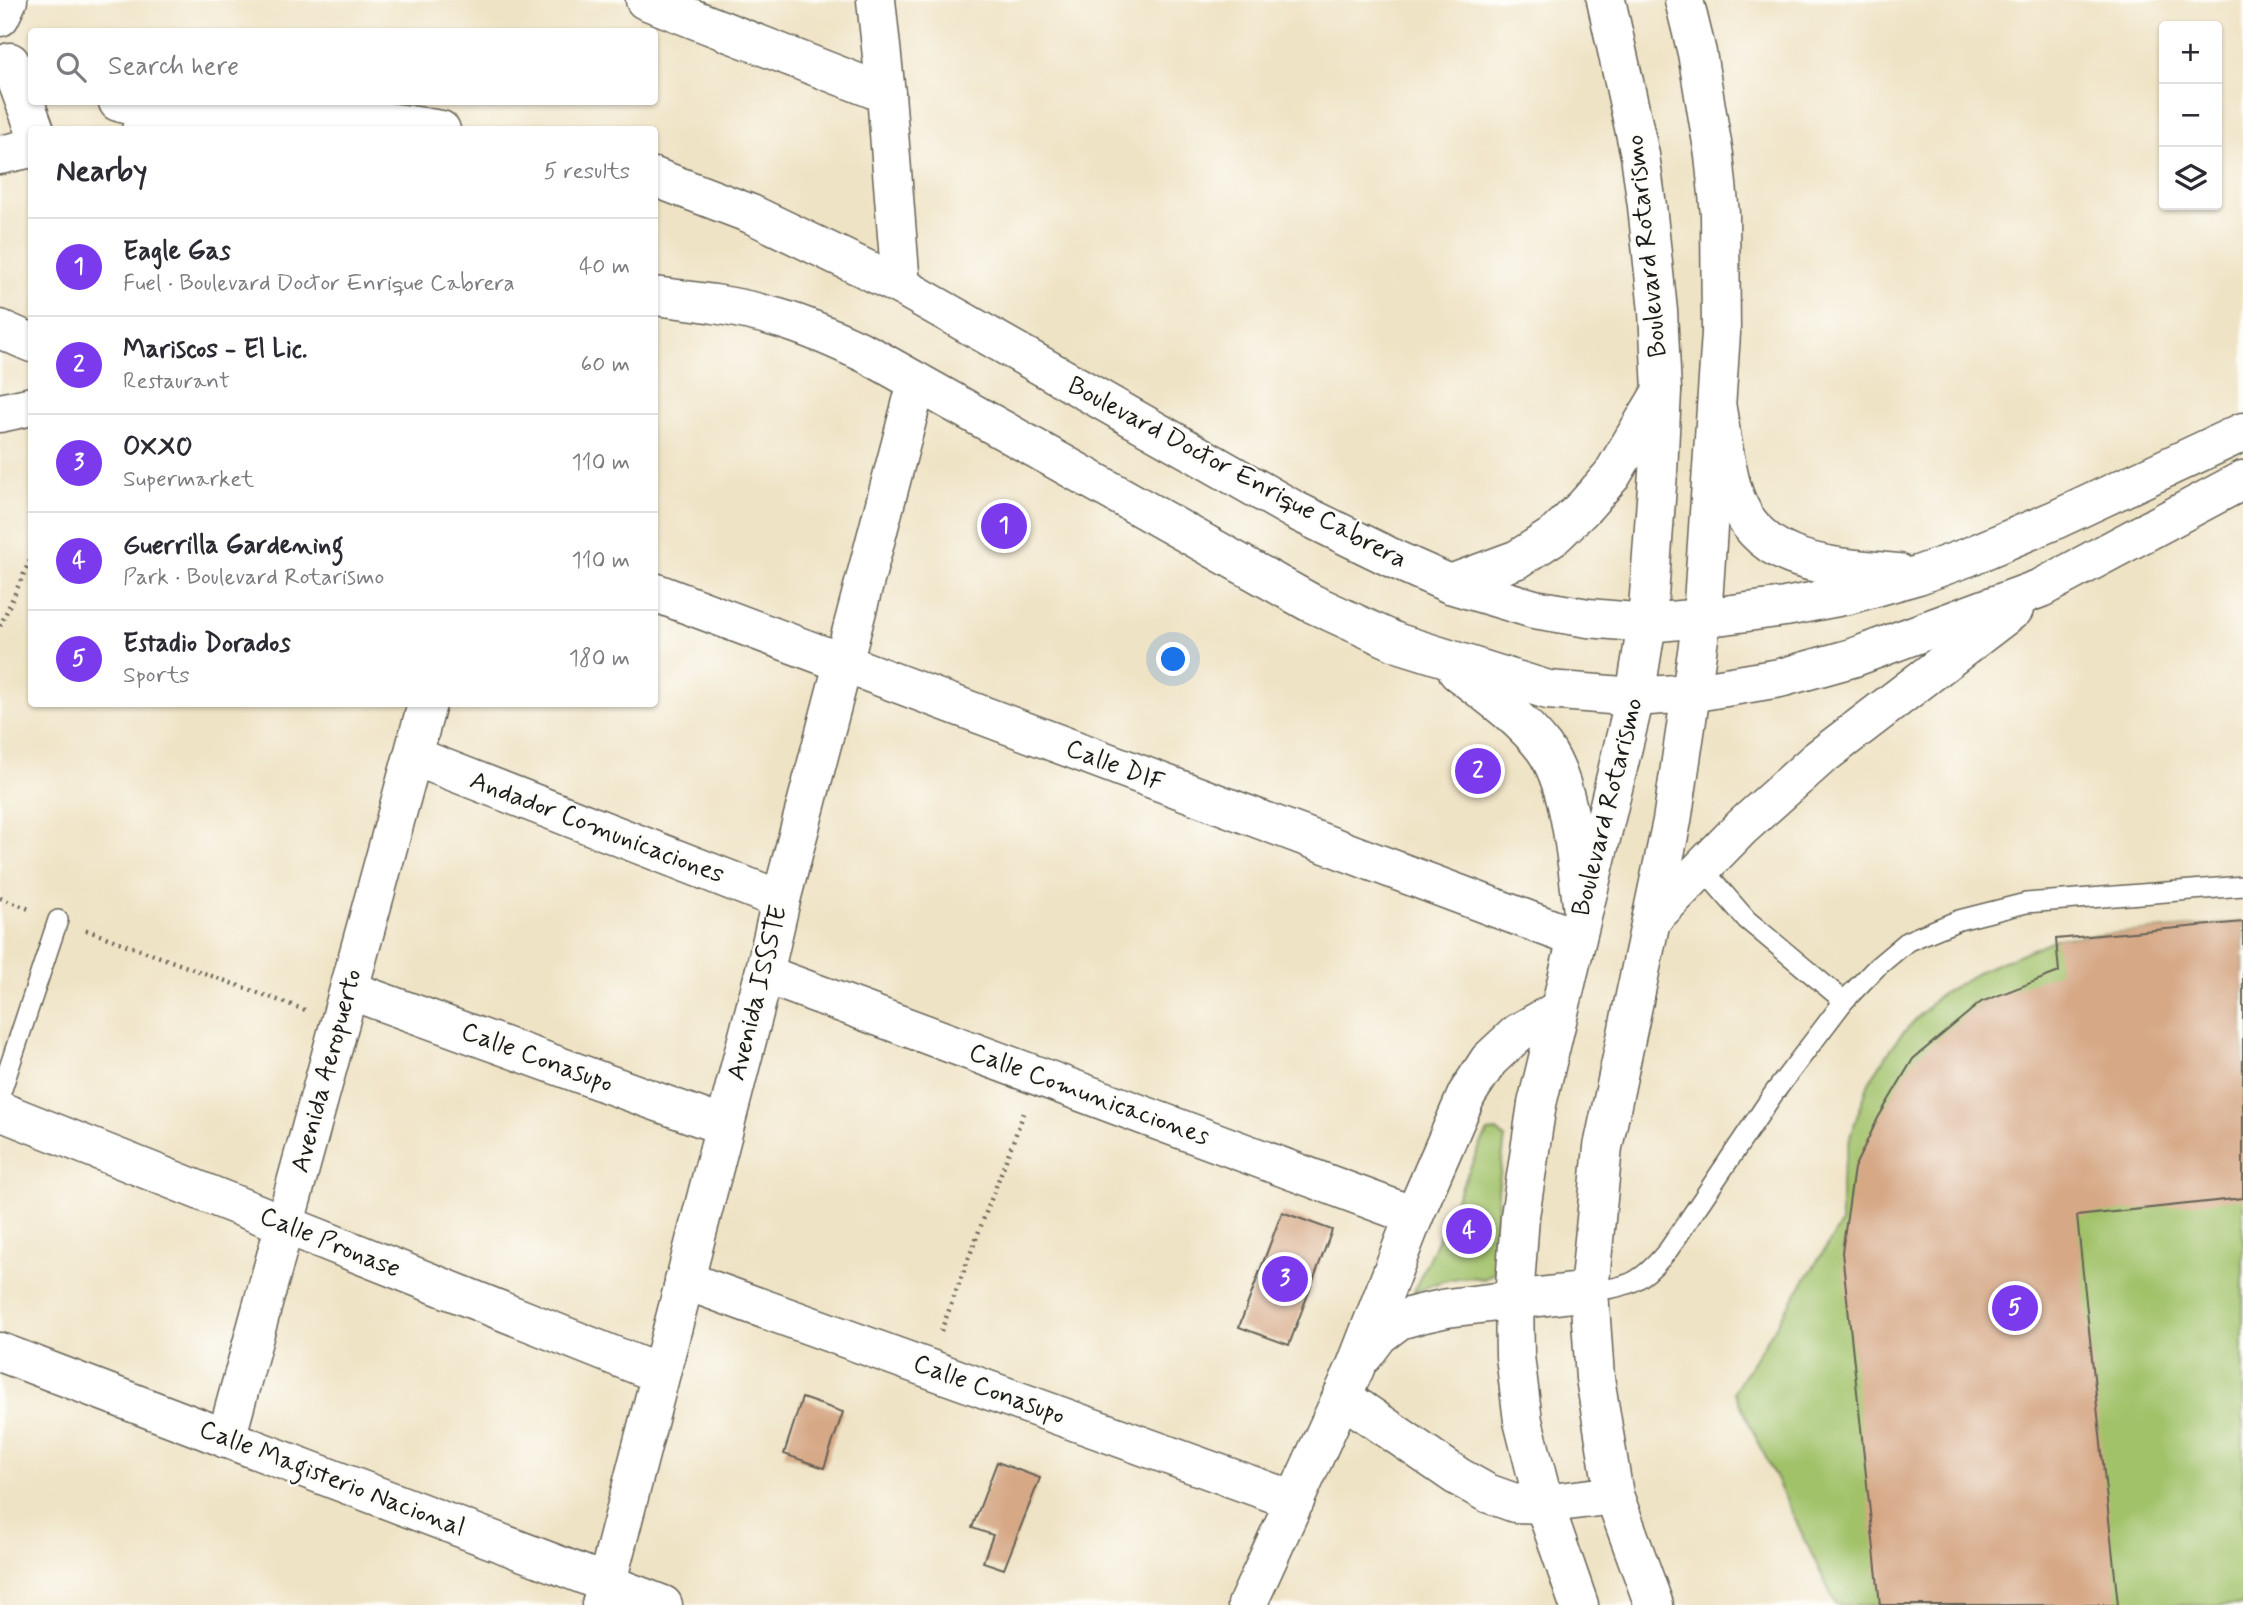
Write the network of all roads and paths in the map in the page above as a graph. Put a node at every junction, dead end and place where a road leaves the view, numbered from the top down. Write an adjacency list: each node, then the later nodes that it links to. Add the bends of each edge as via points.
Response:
1 (8, 0): 6 (street)
2 (645, 0): 8 (street)
3 (876, 0): 8 (street)
4 (1606, 0): 21 (street, Boulevard Rotarismo, via 1640,155)
5 (1684, 0): 23 (street, Boulevard Rotarismo, via 1700,66 1720,214)
6 (0, 17)
7 (14, 63): 11 (street)
8 (886, 94): 16 (street)
9 (129, 105): 10 (street)
10 (210, 125): 12 (street, via 238,117 297,117)
11 (34, 126)
12 (418, 126)
13 (28, 149): 14 (street)
14 (0, 155)
15 (658, 179): 16 (street, Boulevard Doctor Enrique Cabrera, via 751,214)
16 (901, 286): 29 (street, Boulevard Doctor Enrique Cabrera, via 1296,511)
17 (658, 296): 20 (street, via 777,317 829,336)
18 (0, 329): 19 (street)
19 (28, 341)
20 (917, 382): 35 (street, via 1309,602); 36 (street, Avenida ISSSTE)
21 (1662, 391): 29 (street, via 1612,475 1555,535 1518,559); 33 (street, Boulevard Rotarismo)
22 (28, 407): 24 (street)
23 (1717, 409): 28 (street, via 1734,494 1744,517 1764,539 1787,555 1811,562); 32 (street, Boulevard Rotarismo)
24 (0, 413)
25 (2243, 432): 28 (street, Boulevard Doctor Enrique Cabrera, via 2045,525)
26 (2243, 480): 30 (street)
27 (28, 565): 34 (path)
28 (1918, 575): 32 (street, Boulevard Doctor Enrique Cabrera, via 1848,595)
29 (1450, 584): 33 (street, Boulevard Doctor Enrique Cabrera, via 1534,609)
30 (2041, 588): 37 (street, via 1852,658 1780,678); 41 (street, via 1818,759)
31 (658, 594): 36 (street, Calle DIF)
32 (1702, 618): 33 (street, Boulevard Doctor Enrique Cabrera); 37 (street, Boulevard Rotarismo)
33 (1647, 623): 38 (street, Boulevard Rotarismo)
34 (0, 626)
35 (1440, 658): 38 (street, via 1548,690); 47 (street, via 1524,726 1555,767 1564,793)
36 (844, 664): 44 (street, Avenida ISSSTE); 47 (street, Calle DIF)
37 (1690, 693): 38 (street); 45 (street, Boulevard Rotarismo)
38 (1635, 697): 47 (street, Boulevard Rotarismo)
39 (427, 707): 40 (street, Avenida Aeropuerto)
40 (413, 756): 44 (street, Andador Comunicaciones); 50 (street, Avenida Aeropuerto)
41 (1701, 867): 45 (street); 49 (lane, via 1747,919)
42 (2243, 886): 49 (lane, via 2026,903 1959,919 1908,941)
43 (0, 898): 46 (path)
44 (781, 900): 48 (street, Avenida ISSSTE)
45 (1652, 919): 59 (street, Boulevard Rotarismo, via 1603,1147)
46 (58, 920): 50 (path); 53 (lane)
47 (1580, 924): 51 (street, Boulevard Rotarismo)
48 (764, 974): 52 (street, Calle Comunicaciones); 55 (street, Avenida ISSSTE)
49 (1844, 1001): 59 (lane, via 1774,1093 1654,1268 1616,1289)
50 (344, 1006): 55 (street, Calle Conasupo); 57 (street, Avenida Aeropuerto)
51 (1558, 1010): 56 (street, via 1518,1033 1489,1060 1467,1094); 60 (street, Boulevard Rotarismo, via 1536,1104)
52 (1037, 1076): 56 (street, Calle Comunicaciones); 62 (path)
53 (0, 1095)
54 (0, 1111): 57 (street, Calle Pronase)
55 (724, 1126): 58 (street, Avenida ISSSTE)
56 (1414, 1216): 64 (street)
57 (284, 1224): 63 (street, Calle Pronase); 65 (street, Avenida Aeropuerto)
58 (684, 1280): 62 (street, Calle Conasupo); 63 (street, Avenida ISSSTE)
59 (1589, 1292): 60 (street); 66 (street, Boulevard Rotarismo, via 1595,1378)
60 (1514, 1300): 64 (street, via 1447,1308 1399,1320 1379,1335); 68 (street, Boulevard Rotarismo, via 1523,1421)
61 (0, 1352): 65 (street, Calle Magisterio Nacional)
62 (928, 1368): 67 (street, Calle Conasupo)
63 (660, 1374): 69 (street, Avenida ISSSTE)
64 (1348, 1382): 67 (street); 68 (street, via 1457,1476 1515,1503)
65 (226, 1439): 69 (street, Calle Magisterio Nacional)
66 (1614, 1495): 68 (street); 73 (street, Boulevard Rotarismo)
67 (1295, 1501): 71 (street)
68 (1544, 1504): 72 (street, Boulevard Rotarismo)
69 (603, 1594): 70 (street, Calle Magisterio Nacional)
70 (663, 1605)
71 (1247, 1605)
72 (1579, 1605)
73 (1654, 1605)

